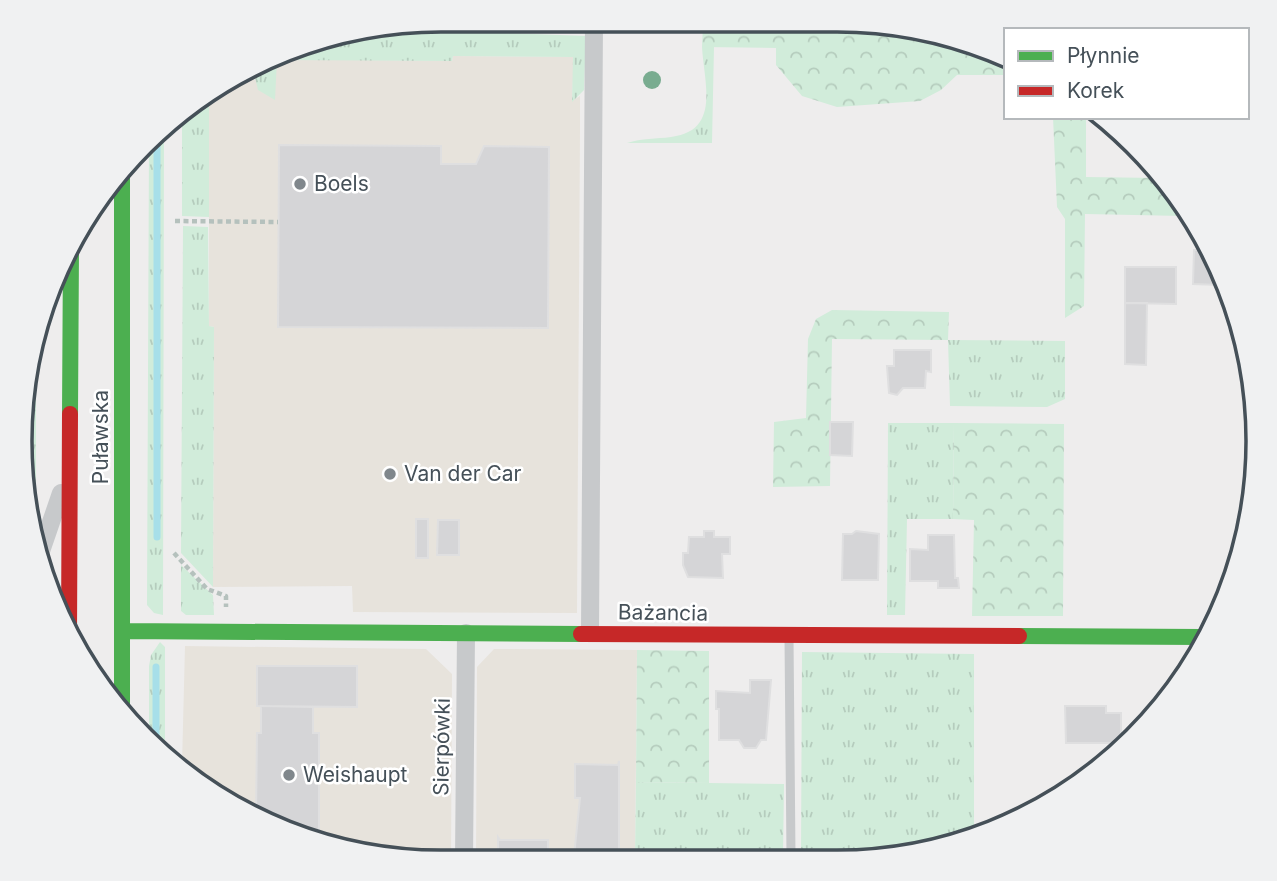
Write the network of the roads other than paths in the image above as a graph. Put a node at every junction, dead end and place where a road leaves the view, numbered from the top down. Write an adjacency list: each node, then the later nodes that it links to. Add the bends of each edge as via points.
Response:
1 (594, 32): 9 (street)
2 (122, 185): 7 (street, Puławska)
3 (71, 267): 4 (street, Puławska)
4 (68, 470): 5 (street); 6 (street, Puławska)
5 (44, 544)
6 (66, 604)
7 (122, 631): 8 (street, Bażancia); 12 (street, Puławska)
8 (466, 633): 9 (street, Bażancia); 13 (street, Sierpówki)
9 (590, 633): 10 (street, Bażancia)
10 (789, 637): 11 (street, Bażancia); 14 (lane)
11 (1195, 637)
12 (122, 696)
13 (464, 850)
14 (791, 850)

